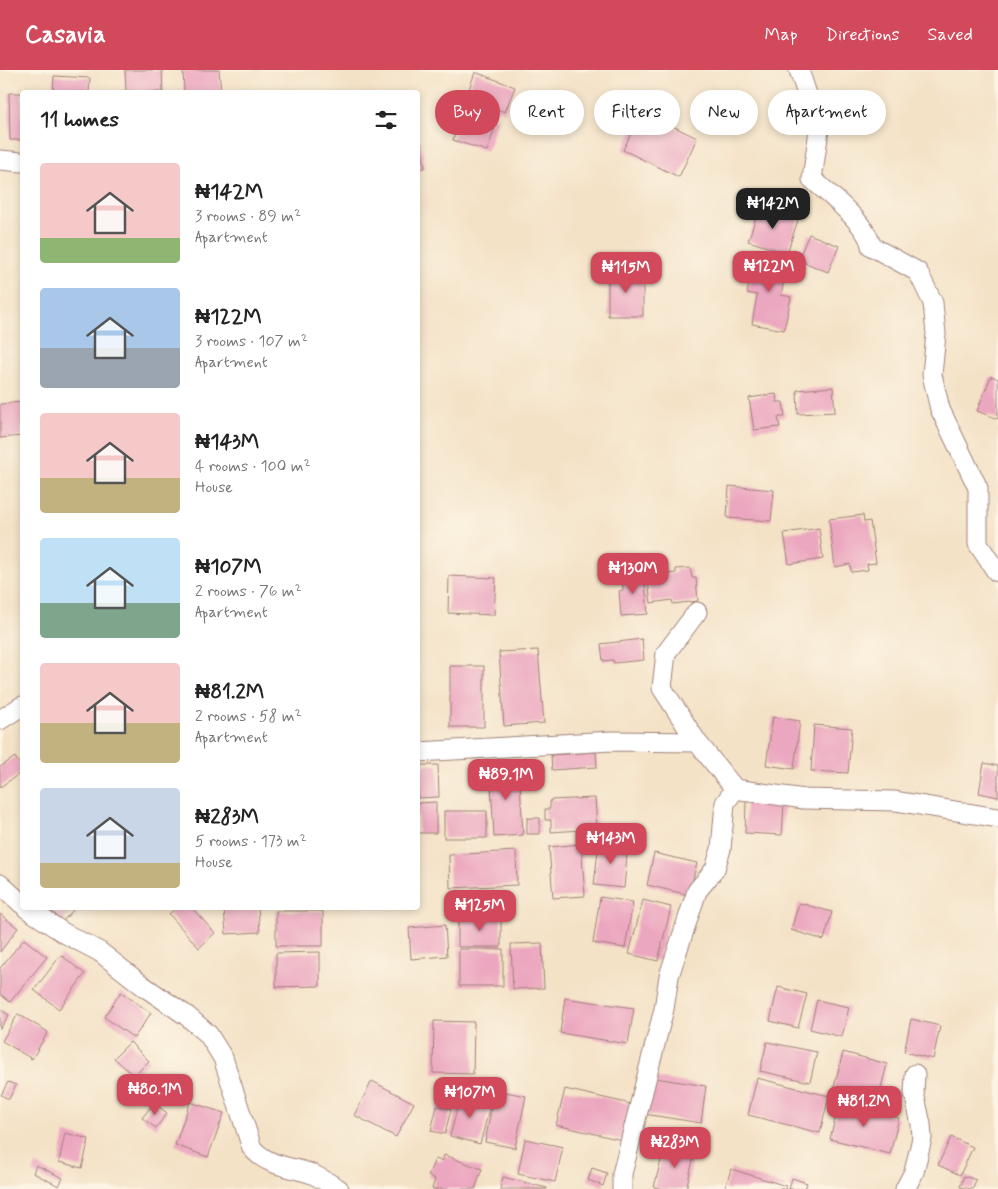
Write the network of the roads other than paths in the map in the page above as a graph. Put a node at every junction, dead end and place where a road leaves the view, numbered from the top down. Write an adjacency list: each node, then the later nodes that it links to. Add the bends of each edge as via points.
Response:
1 (799, 70): 4 (street, via 819,130 812,179 844,207 870,239 871,246 918,272 933,302 936,334 932,375 940,410 978,488 978,544)
2 (0, 160): 3 (street)
3 (20, 162)
4 (998, 572)
5 (697, 612): 8 (street, via 666,653 662,688)
6 (20, 707): 7 (street)
7 (0, 720)
8 (697, 742): 9 (street, via 612,741); 10 (street)
9 (420, 752)
10 (735, 789): 11 (street, via 804,799 894,801); 17 (street, via 725,803 721,849 715,869 697,891 669,976 664,1010 622,1174)
11 (998, 818)
12 (0, 884): 13 (street)
13 (20, 902)
14 (29, 910): 16 (street, via 100,952 208,1034 223,1058 252,1148 259,1156 272,1164 312,1174)
15 (915, 1074): 18 (street, via 914,1093 922,1138 914,1172)
16 (339, 1189)
17 (622, 1189)
18 (905, 1189)

